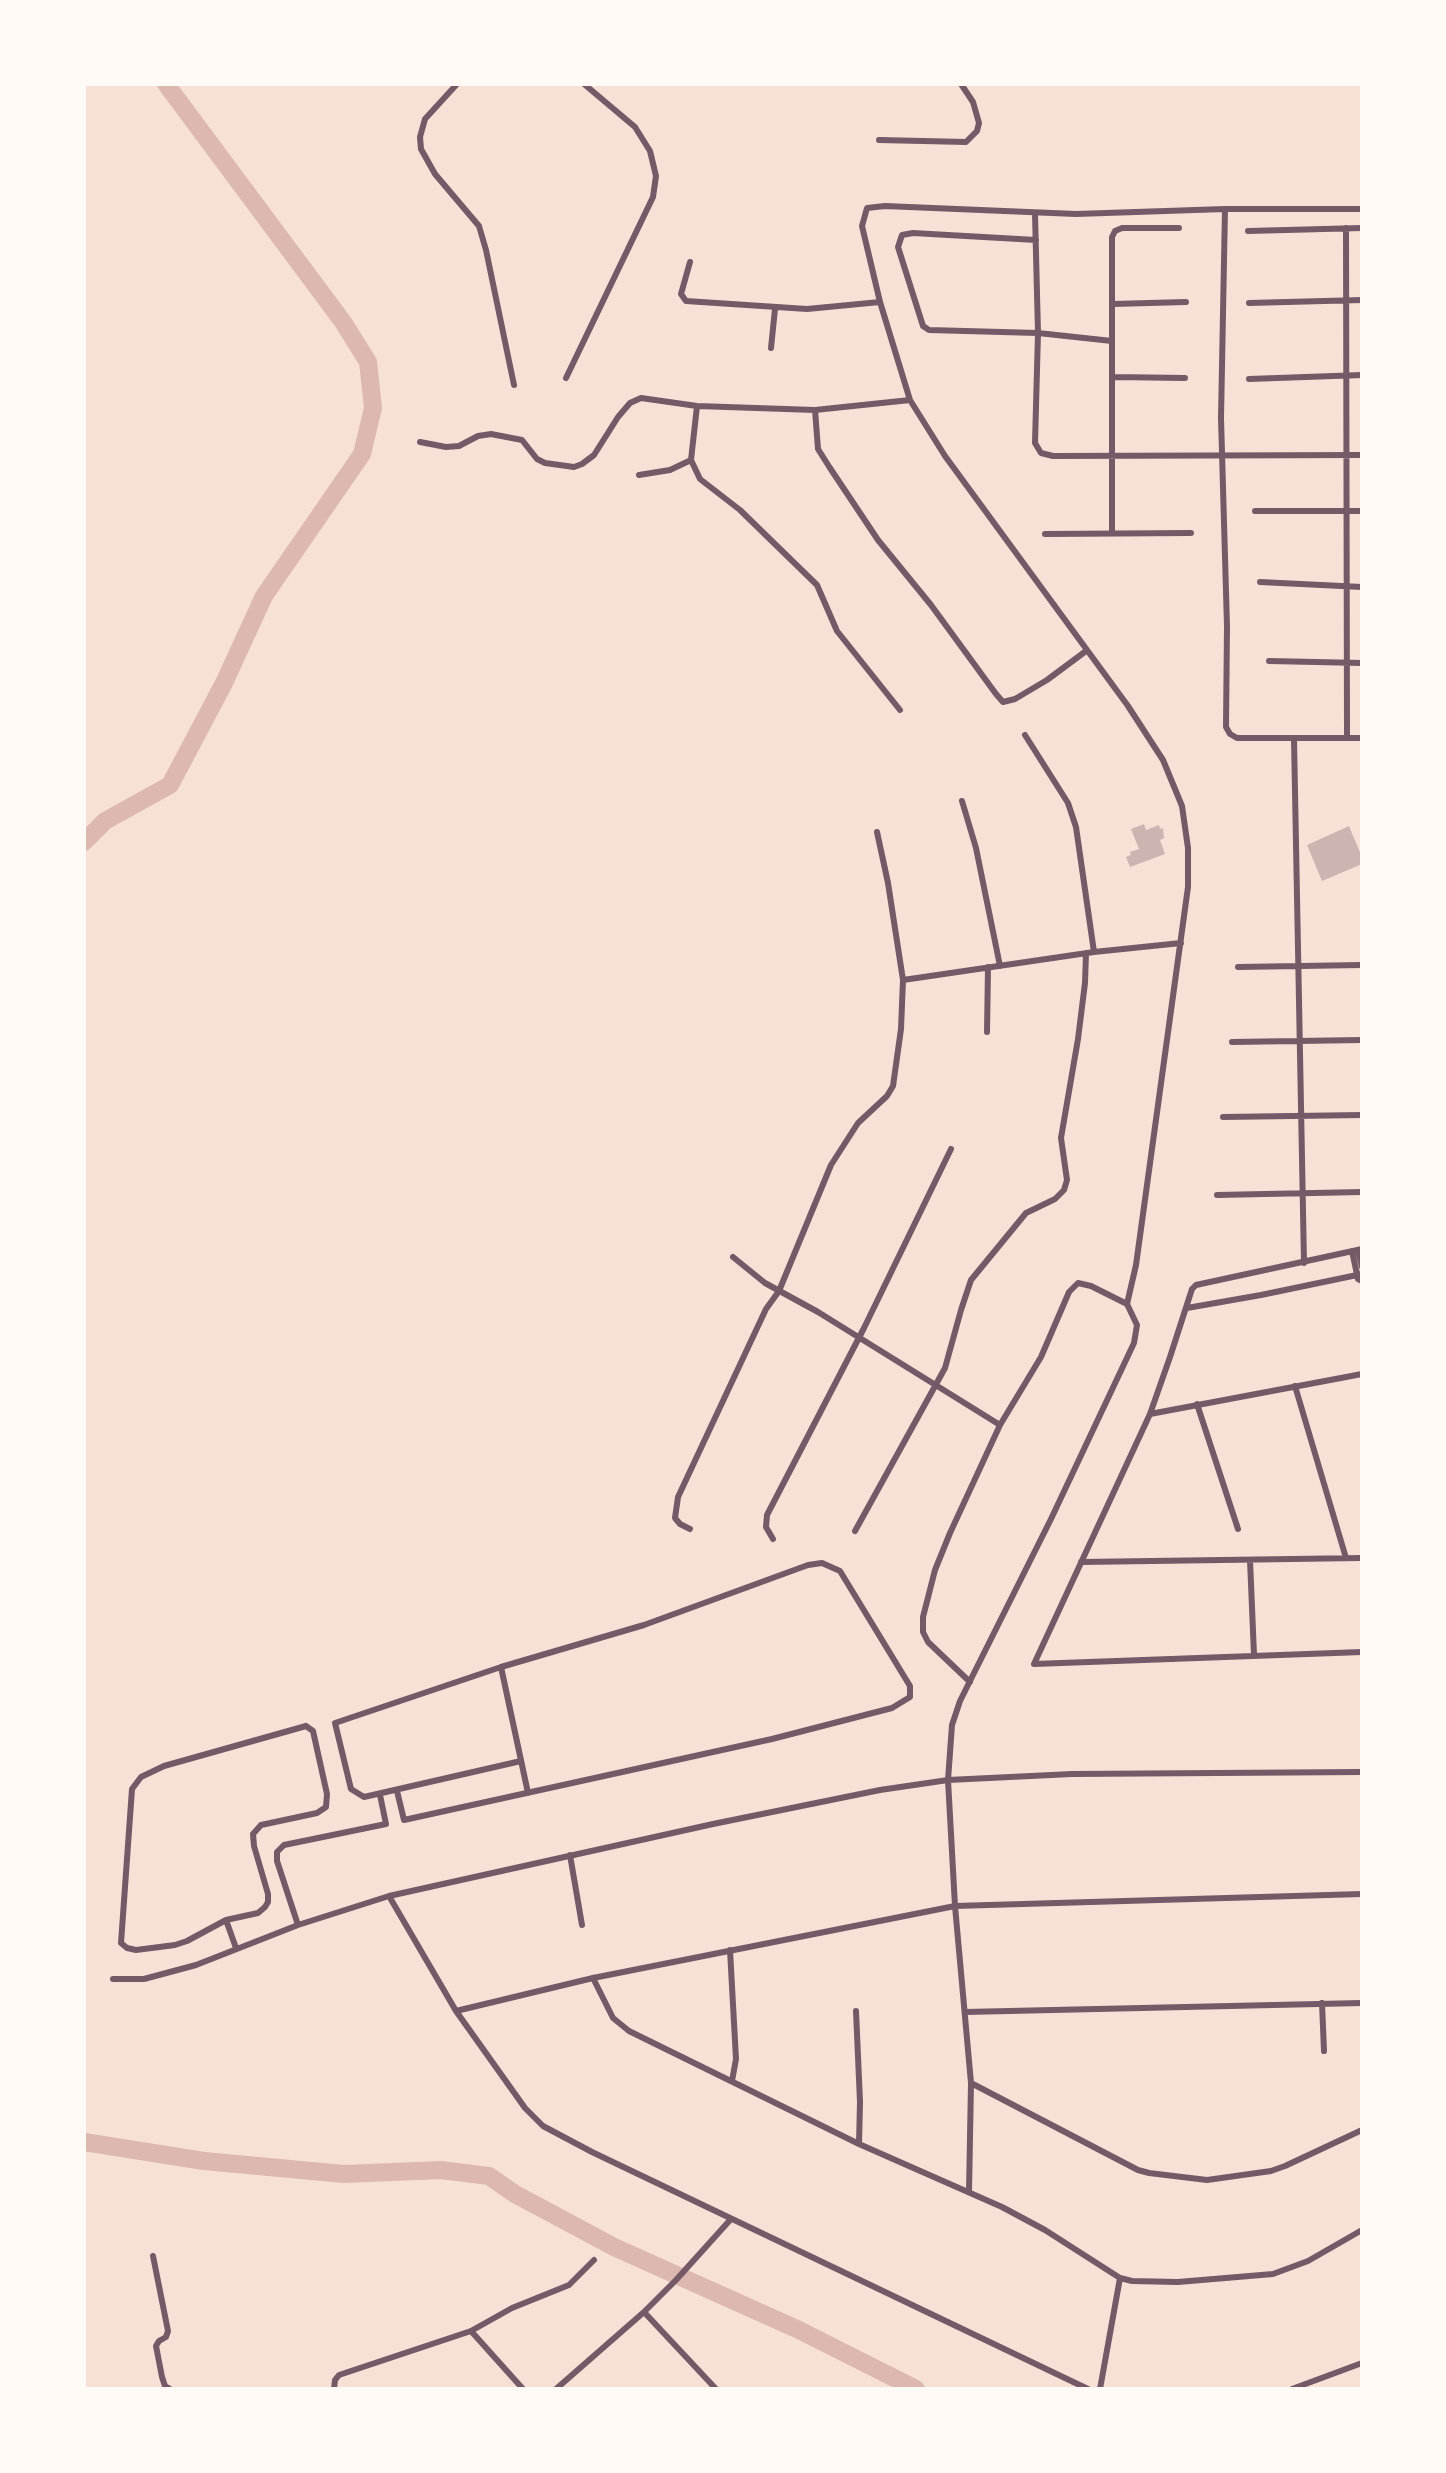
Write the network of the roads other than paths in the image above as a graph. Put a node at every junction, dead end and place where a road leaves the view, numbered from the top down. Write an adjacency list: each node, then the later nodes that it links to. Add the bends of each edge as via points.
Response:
1 (457, 84): 30 (street, via 425,119 421,149 479,226)
2 (961, 84): 4 (street, via 979,123 966,142)
3 (588, 85): 27 (street, via 635,127 650,151 656,176 653,197)
4 (879, 140)
5 (1225, 209): 6 (street); 7 (street); 38 (street)
6 (1362, 209)
7 (1035, 214): 12 (street); 16 (street, via 867,208 862,226)
8 (1179, 228): 19 (street, via 1115,231)
9 (1346, 228): 10 (street); 11 (street); 15 (street)
10 (1362, 228)
11 (1248, 231)
12 (1036, 240): 21 (street); 21 (street, via 928,233 902,235 898,247 923,326 929,330)
13 (690, 262): 20 (street, via 681,294 686,301)
14 (1362, 300): 15 (street)
15 (1346, 301): 18 (street); 24 (street)
16 (880, 302): 20 (street); 31 (street)
17 (1186, 302): 19 (street)
18 (1249, 303)
19 (1113, 304): 22 (street)
20 (775, 309): 23 (street)
21 (1038, 333): 22 (street); 35 (street, via 1035,443 1041,453 1053,456)
22 (1112, 341): 26 (street)
23 (771, 348)
24 (1347, 375): 25 (street); 29 (street); 36 (street)
25 (1362, 375)
26 (1113, 377): 28 (street); 35 (street)
27 (566, 378)
28 (1185, 378)
29 (1249, 379)
30 (514, 385)
31 (910, 400): 33 (street); 50 (street)
32 (697, 406): 33 (street); 34 (street, via 641,398 630,403 594,455 574,467 545,463 522,440 501,435 478,436 459,446); 39 (street)
33 (815, 410): 50 (street, via 818,449 830,468 878,540 1003,702)
34 (420, 442)
35 (1111, 455): 38 (street); 44 (street)
36 (1347, 455): 37 (street); 38 (street); 42 (street)
37 (1362, 455)
38 (1222, 457): 58 (street, via 1226,727 1237,738)
39 (691, 460): 40 (street); 54 (street, via 700,479 817,585 837,631)
40 (639, 475)
41 (1255, 511): 42 (street)
42 (1347, 511): 43 (street); 48 (street)
43 (1362, 511)
44 (1112, 532): 45 (street); 46 (street)
45 (1191, 533)
46 (1045, 534)
47 (1260, 582): 48 (street)
48 (1347, 587): 49 (street); 52 (street)
49 (1362, 587)
50 (1088, 654): 61 (street, via 1163,760 1182,806 1188,887)
51 (1269, 661): 52 (street)
52 (1347, 663): 53 (street); 56 (street)
53 (1362, 663)
54 (900, 710)
55 (1025, 735): 62 (street, via 1068,803 1076,827)
56 (1347, 738): 57 (street); 58 (street)
57 (1362, 738)
58 (1294, 739): 67 (street)
59 (962, 801): 63 (street)
60 (877, 832): 68 (street)
61 (1181, 943): 62 (street); 86 (street)
62 (1092, 949): 63 (street); 90 (street, via 1061,1138 1064,1190 1026,1213 971,1280 951,1353)
63 (999, 961): 65 (street)
64 (1362, 965): 67 (street)
65 (988, 967): 68 (street); 69 (street)
66 (1238, 967): 67 (street)
67 (1299, 967): 71 (street)
68 (902, 973): 85 (street, via 893,1086 858,1123 831,1165)
69 (987, 1032)
70 (1362, 1040): 71 (street)
71 (1300, 1041): 72 (street); 73 (street)
72 (1232, 1042)
73 (1301, 1115): 74 (street); 75 (street); 77 (street)
74 (1362, 1115)
75 (1223, 1117)
76 (951, 1149): 88 (street)
77 (1302, 1192): 78 (street); 79 (street); 82 (street)
78 (1362, 1192)
79 (1217, 1195)
80 (1357, 1250): 82 (street); 83 (street); 84 (street)
81 (733, 1257): 85 (street)
82 (1304, 1263): 87 (street, via 1196,1285)
83 (1362, 1267)
84 (1360, 1276): 87 (street)
85 (779, 1291): 88 (street); 95 (street, via 678,1497 675,1518)
86 (1127, 1304): 94 (street, via 1078,1283); 106 (street, via 1137,1325 1134,1343)
87 (1187, 1308): 93 (street)
88 (860, 1337): 90 (street); 98 (street, via 767,1515)
89 (1362, 1374): 91 (street)
90 (936, 1385): 94 (street); 97 (street)
91 (1295, 1386): 92 (street); 99 (street)
92 (1197, 1404): 93 (street); 96 (street)
93 (1150, 1414): 102 (street)
94 (1000, 1425): 106 (street, via 935,1570 922,1627 928,1642)
95 (690, 1529)
96 (1238, 1529)
97 (855, 1531)
98 (773, 1539)
99 (1346, 1558): 100 (street); 101 (street)
100 (1362, 1558)
101 (1250, 1560): 102 (street); 104 (street)
102 (1081, 1562): 104 (street, via 1034,1664)
103 (1362, 1652): 104 (street)
104 (1254, 1655)
105 (501, 1667): 107 (street); 111 (street, via 644,1625 822,1563 840,1571 910,1686 910,1697 892,1708); 112 (street, via 335,1723 351,1789 364,1797)
106 (970, 1682): 109 (street, via 952,1725)
107 (521, 1761): 110 (street); 111 (street)
108 (1362, 1772): 109 (street)
109 (948, 1780): 113 (street); 116 (street)
110 (397, 1791): 111 (street, via 404,1820); 112 (street)
111 (528, 1793)
112 (380, 1795): 118 (street, via 386,1824 284,1845 277,1852)
113 (570, 1855): 115 (street); 119 (street)
114 (1362, 1894): 116 (street)
115 (389, 1896): 118 (street); 126 (street)
116 (955, 1906): 121 (street); 128 (street)
117 (226, 1920): 117 (street, via 258,1913 268,1902 253,1834 261,1825 326,1807 313,1731 306,1726 164,1766 141,1777 132,1789 121,1943 136,1950 175,1945); 120 (street)
118 (298, 1925): 120 (street)
119 (582, 1925)
120 (236, 1948): 123 (street, via 144,1979)
121 (730, 1950): 122 (street); 130 (street, via 736,2059)
122 (593, 1978): 126 (street); 130 (street, via 613,2018 629,2031)
123 (113, 1979)
124 (1322, 2003): 125 (street); 128 (street); 129 (street)
125 (1362, 2003)
126 (456, 2011): 135 (street, via 543,2126)
127 (856, 2011): 133 (street)
128 (965, 2012): 131 (street)
129 (1324, 2051)
130 (732, 2081): 133 (street)
131 (971, 2083): 132 (street, via 1138,2170 1178,2177 1207,2180 1271,2171); 134 (street)
132 (1362, 2130)
133 (859, 2144): 134 (street)
134 (969, 2192): 139 (street, via 1045,2230)
135 (731, 2219): 140 (street); 148 (street)
136 (1362, 2230): 139 (street, via 1273,2274 1178,2282)
137 (153, 2256): 143 (street, via 168,2331 156,2346)
138 (594, 2260): 141 (street, via 569,2285)
139 (1120, 2278): 149 (street)
140 (644, 2312): 146 (street); 147 (street)
141 (471, 2331): 144 (street, via 339,2375); 145 (street)
142 (1362, 2363): 150 (street)
143 (170, 2389)
144 (334, 2389)
145 (523, 2389)
146 (556, 2389)
147 (716, 2389)
148 (1088, 2389)
149 (1100, 2389)
150 (1292, 2389)

